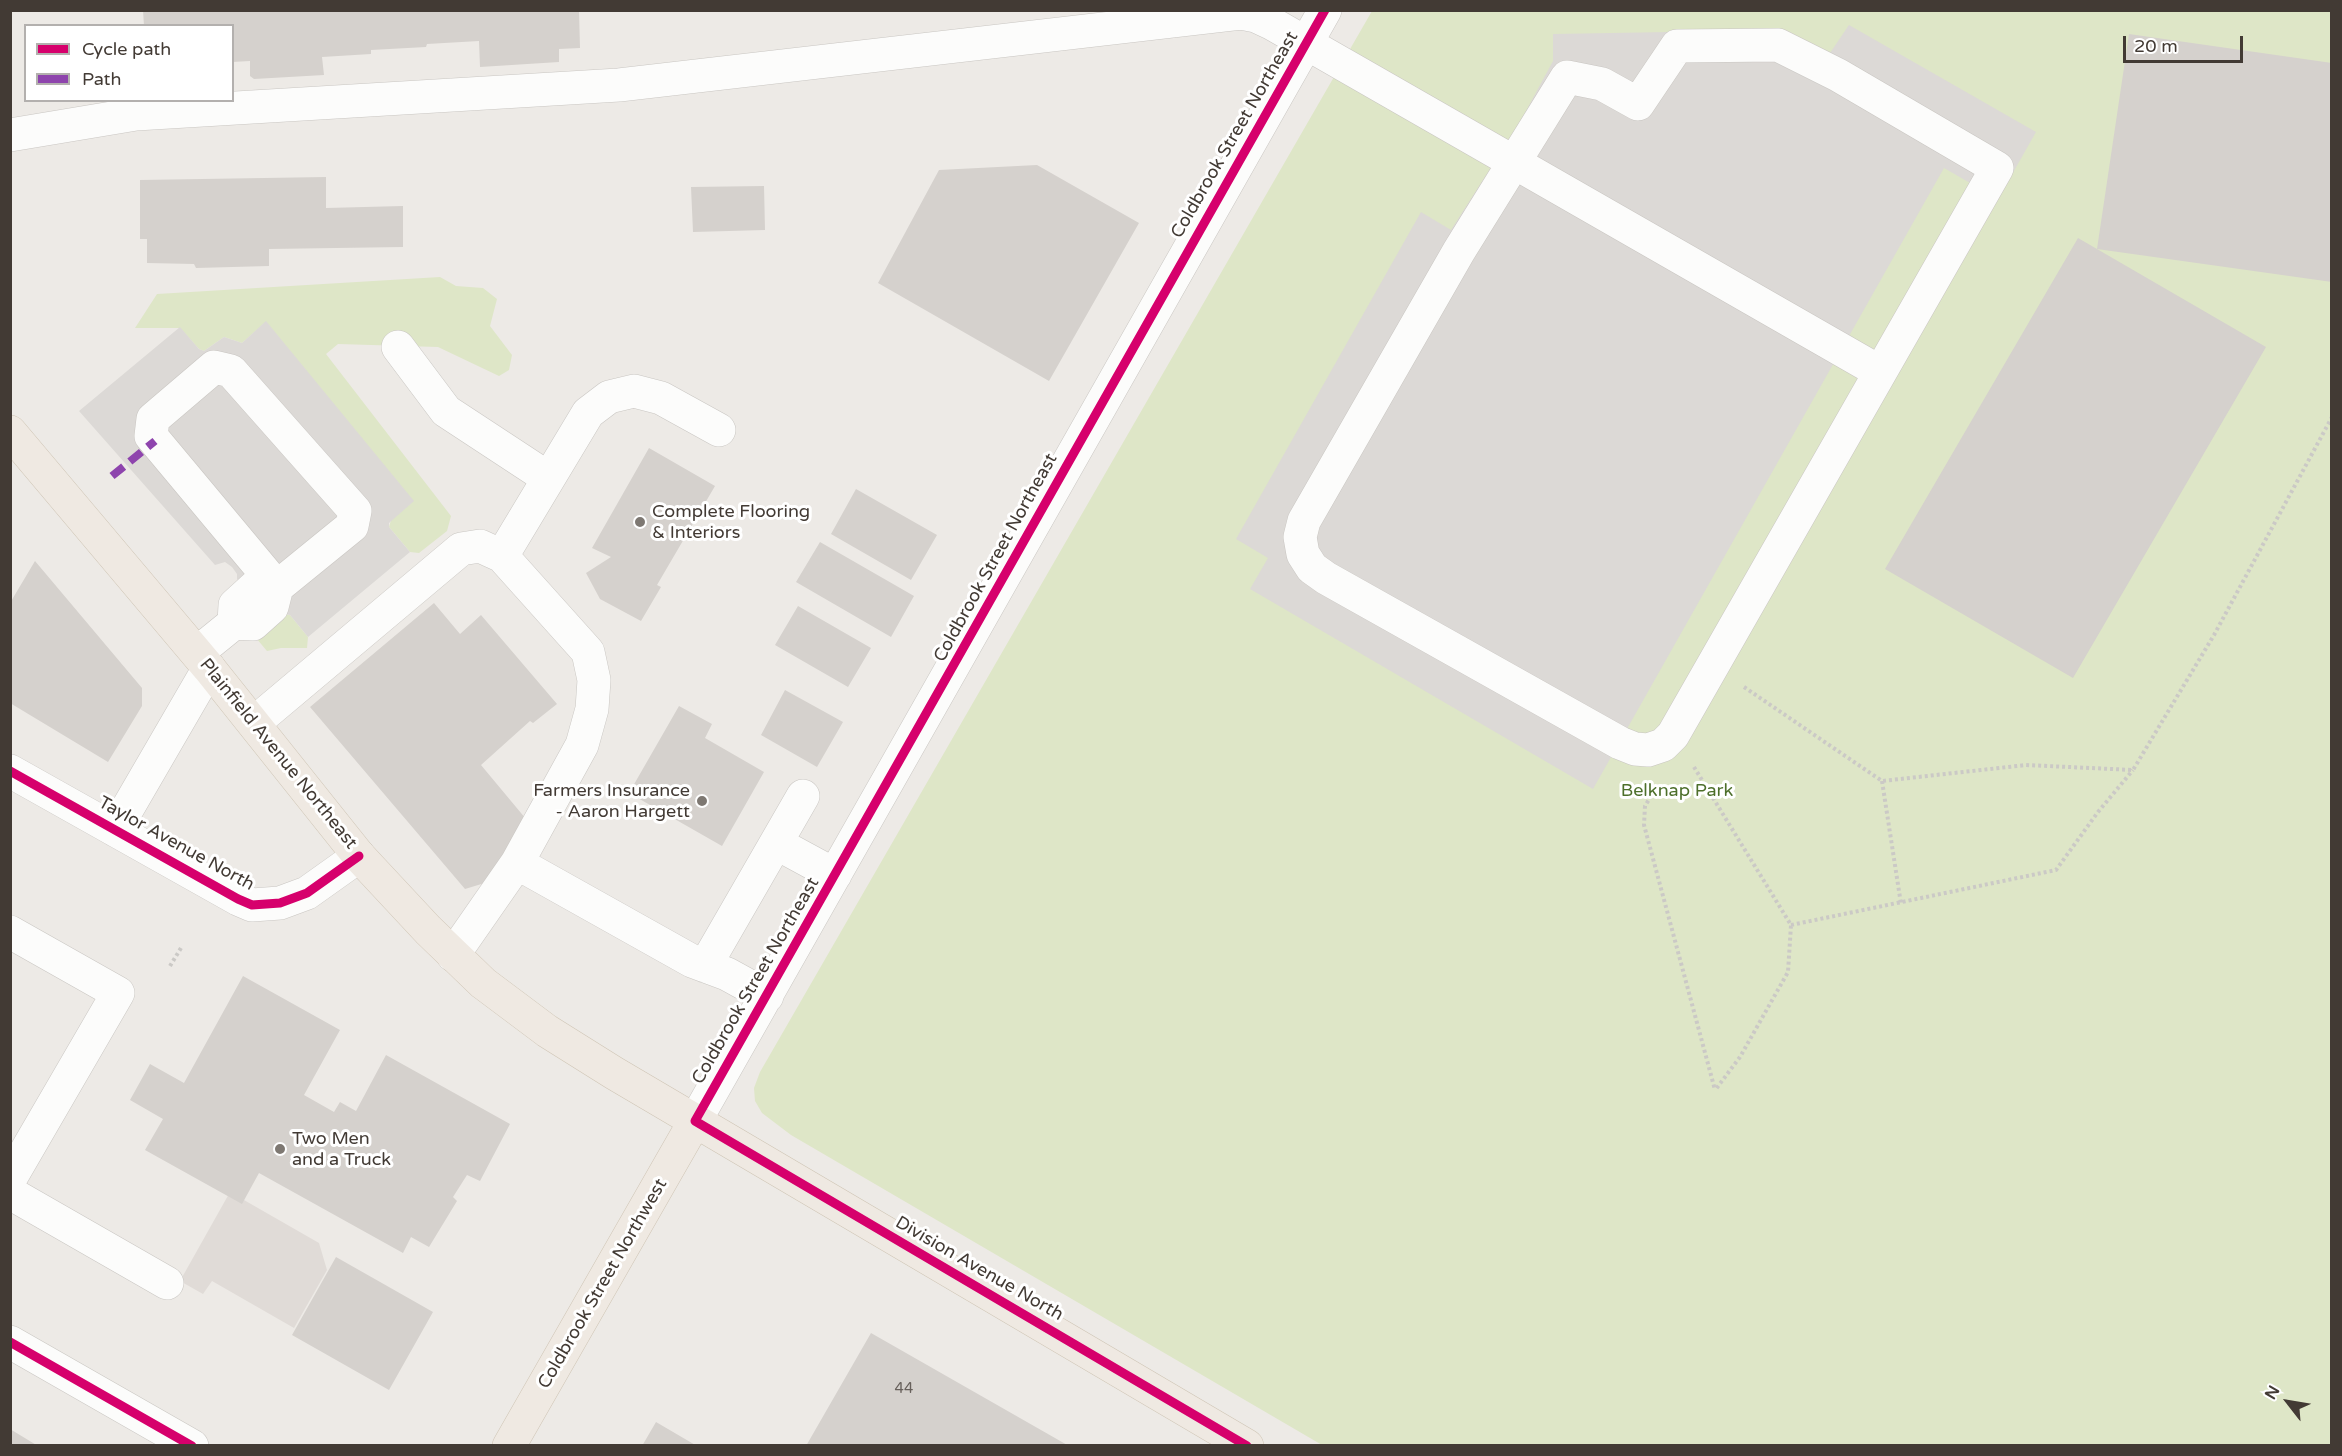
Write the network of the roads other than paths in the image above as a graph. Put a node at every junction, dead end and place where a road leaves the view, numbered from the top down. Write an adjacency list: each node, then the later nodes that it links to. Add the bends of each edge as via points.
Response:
1 (1325, 10): 2 (street, Coldbrook Street Northeast)
2 (1306, 43): 3 (street, via 1256,16 1241,13 619,85 136,114); 4 (street); 20 (street, Coldbrook Street Northeast)
3 (10, 135)
4 (1514, 163): 6 (street); 6 (street, via 1567,77 1602,84 1638,104 1677,46 1778,45 1838,75 1997,168); 6 (street, via 1305,521 1300,537 1303,554 1312,568 1326,578 1620,743 1648,750 1663,746)
5 (398, 347): 9 (street, via 446,411)
6 (1880, 372)
7 (719, 430): 9 (street, via 661,398 634,392 609,397 588,413)
8 (10, 432): 12 (main road, Plainfield Avenue Northeast)
9 (548, 478): 10 (street)
10 (502, 556): 13 (street, via 480,546 461,549); 19 (street, via 588,652 594,680 592,709 582,745)
11 (277, 587): 11 (street, via 352,526 355,511 231,371 214,367 153,419 151,436); 12 (street, via 272,607 253,624 234,623)
12 (203, 661): 13 (main road, Plainfield Avenue Northeast); 16 (street)
13 (254, 723): 18 (main road, Plainfield Avenue Northeast)
14 (10, 771): 16 (street, Taylor Avenue North)
15 (803, 796): 17 (street)
16 (115, 830): 18 (street, Taylor Avenue North, via 238,900 252,904 280,903 307,893)
17 (776, 843): 20 (street); 23 (street)
18 (359, 855): 22 (main road, Plainfield Avenue Northeast)
19 (517, 863): 22 (street); 23 (street)
20 (835, 875): 24 (street, Coldbrook Street Northeast)
21 (13, 940): 26 (street, via 118,993)
22 (453, 955): 25 (main road, Plainfield Avenue Northeast, via 547,1031)
23 (705, 966): 24 (street)
24 (767, 996): 25 (street, Coldbrook Street Northeast)
25 (695, 1121): 31 (main road, Coldbrook Street Northwest); 32 (main road, Division Avenue North)
26 (10, 1179)
27 (10, 1192): 28 (street)
28 (167, 1283)
29 (10, 1342): 30 (street)
30 (192, 1446)
31 (509, 1446)
32 (1247, 1446)

